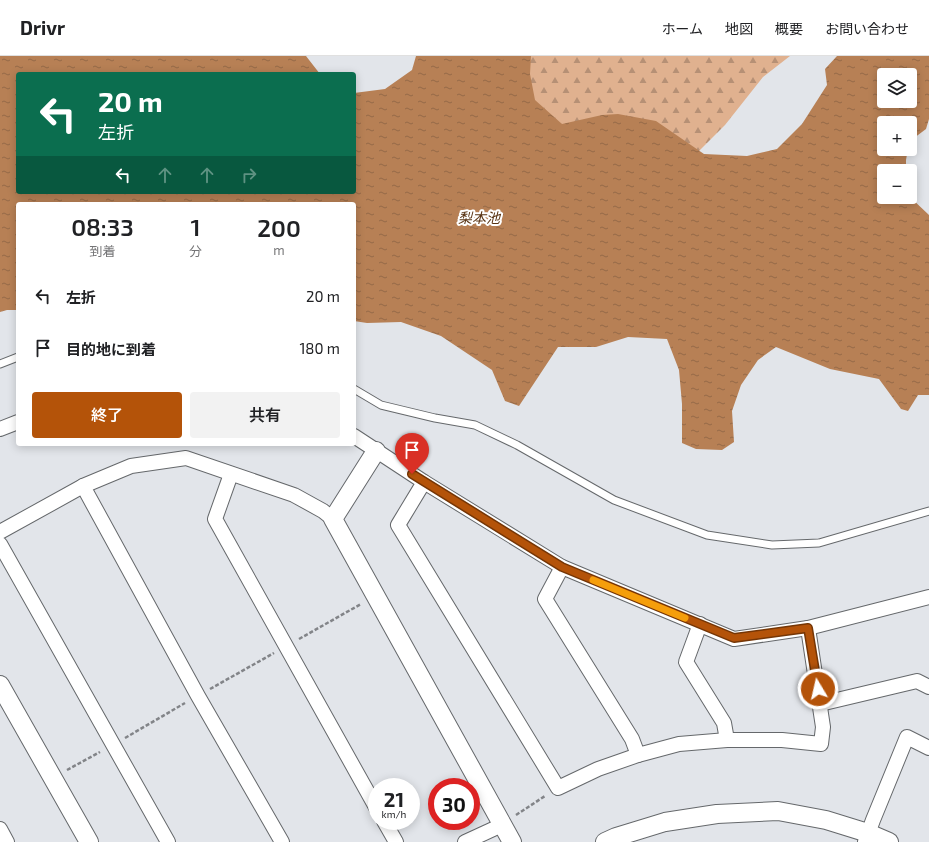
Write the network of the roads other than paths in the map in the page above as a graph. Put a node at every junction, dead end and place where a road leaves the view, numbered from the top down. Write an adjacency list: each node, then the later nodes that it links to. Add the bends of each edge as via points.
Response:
1 (16, 358): 2 (lane)
2 (0, 364)
3 (356, 390): 11 (lane, via 380,405 475,425 517,445 614,500 707,535 772,545 819,543)
4 (16, 423): 5 (street)
5 (0, 429)
6 (356, 437): 7 (street)
7 (376, 450): 9 (street); 12 (street)
8 (231, 474): 10 (street, via 186,458 131,466); 12 (street, via 294,495 323,511); 25 (street, via 215,520)
9 (424, 482): 15 (street); 24 (street, via 398,526 558,788 598,769)
10 (83, 486): 13 (street); 33 (street, via 198,696)
11 (929, 511)
12 (333, 520): 26 (street, via 375,596)
13 (0, 532)
14 (0, 544): 32 (street)
15 (562, 567): 17 (street); 24 (street, via 545,599 632,739)
16 (929, 597): 18 (street)
17 (700, 624): 18 (street, via 734,638); 22 (street, via 686,662 724,723)
18 (808, 628): 21 (street)
19 (929, 687): 21 (street, via 917,681)
20 (1, 691): 31 (street)
21 (820, 704): 22 (street, via 823,727 821,744 782,740)
22 (727, 740): 24 (street, via 679,744)
23 (929, 748): 29 (street, via 907,737)
24 (638, 755)
25 (368, 793)
26 (509, 820): 35 (street); 36 (street)
27 (0, 829): 30 (street)
28 (389, 830): 34 (street)
29 (867, 838): 37 (street, via 826,820 778,811 717,814 665,822); 38 (street)
30 (7, 842)
31 (89, 842)
32 (168, 842)
33 (282, 842)
34 (396, 842)
35 (465, 842)
36 (512, 842)
37 (605, 842)
38 (889, 842)

